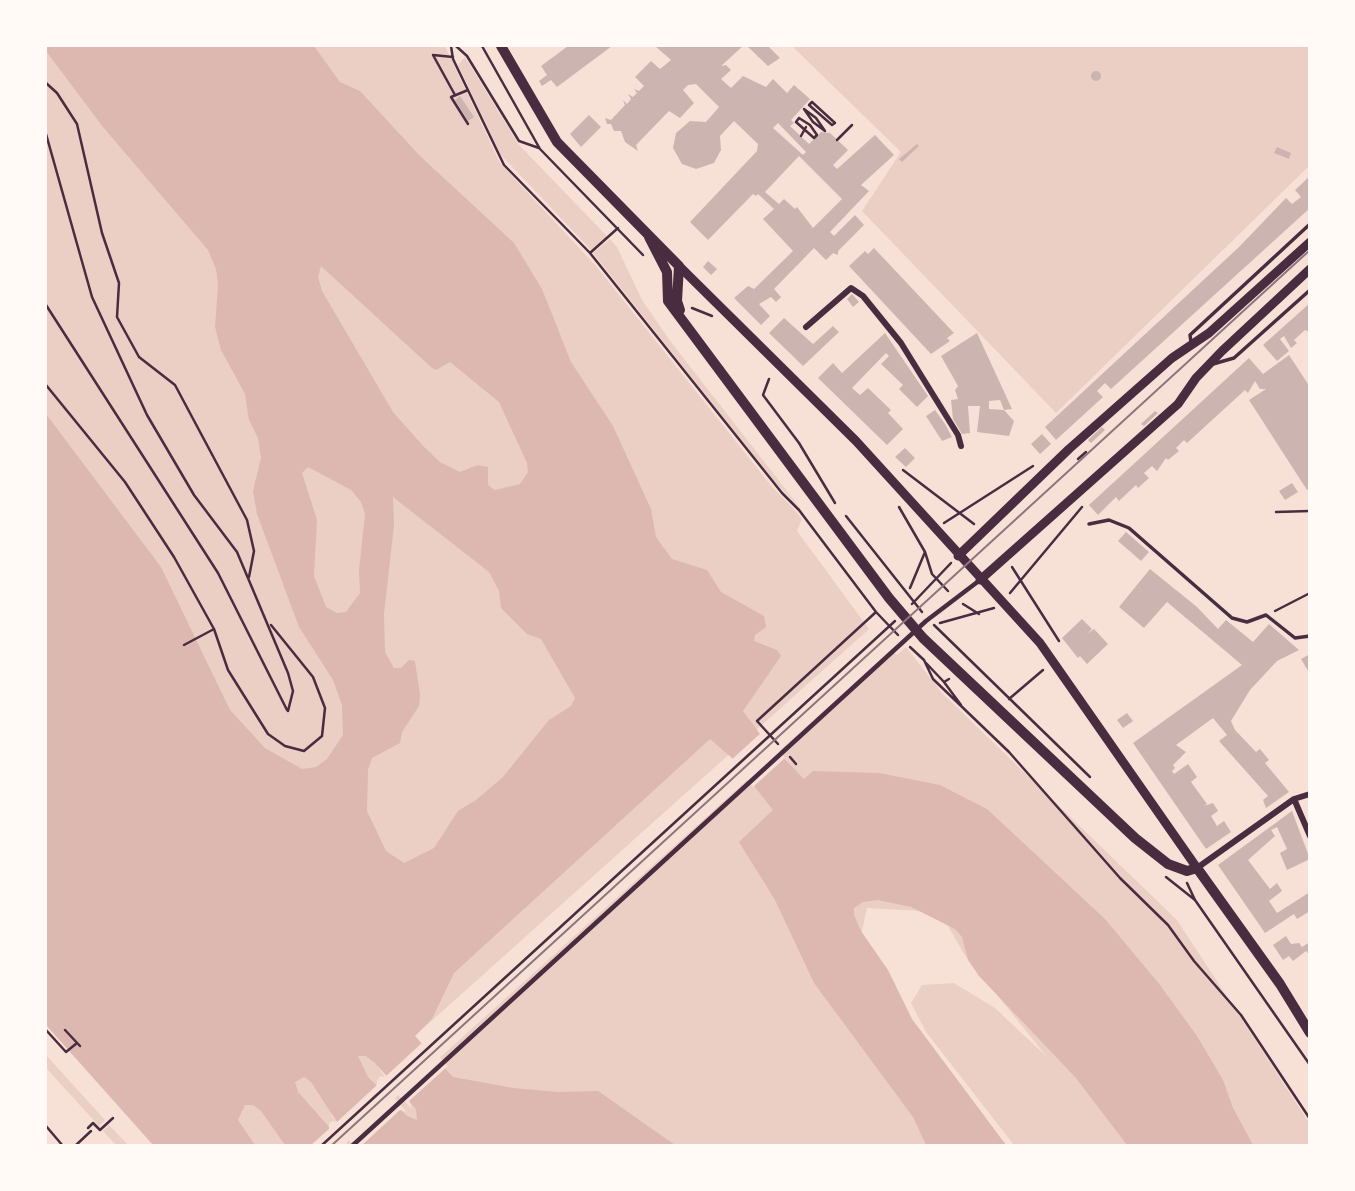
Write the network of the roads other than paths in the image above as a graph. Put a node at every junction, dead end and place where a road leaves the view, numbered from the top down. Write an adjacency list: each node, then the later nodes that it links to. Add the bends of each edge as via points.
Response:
1 (501, 46): 3 (main road, via 553,136)
2 (1310, 224): 10 (lane, via 1191,335)
3 (649, 237): 5 (main road); 8 (main road, via 667,272 668,301)
4 (1310, 242): 10 (main road)
5 (679, 266): 8 (main road, via 677,301); 14 (main road, via 856,441)
6 (1310, 269): 11 (main road)
7 (1310, 290): 11 (lane, via 1234,358)
8 (684, 320): 20 (main road, via 866,569 923,638 1135,838 1168,864)
9 (806, 327): 12 (street, via 850,288 863,296 901,343)
10 (1190, 347): 14 (main road, via 1069,449)
11 (1210, 363): 15 (main road, via 1178,404)
12 (961, 446)
13 (1089, 524): 16 (lane, via 1109,520 1129,528 1232,618 1247,622 1266,615 1295,638)
14 (958, 556): 15 (main road)
15 (980, 580): 20 (main road, via 1063,673); 22 (street, via 935,615)
16 (1310, 636)
17 (1310, 794): 18 (street)
18 (1294, 799): 19 (street); 20 (street)
19 (1310, 835)
20 (1197, 868): 21 (main road)
21 (1310, 1033)
22 (352, 1146)

